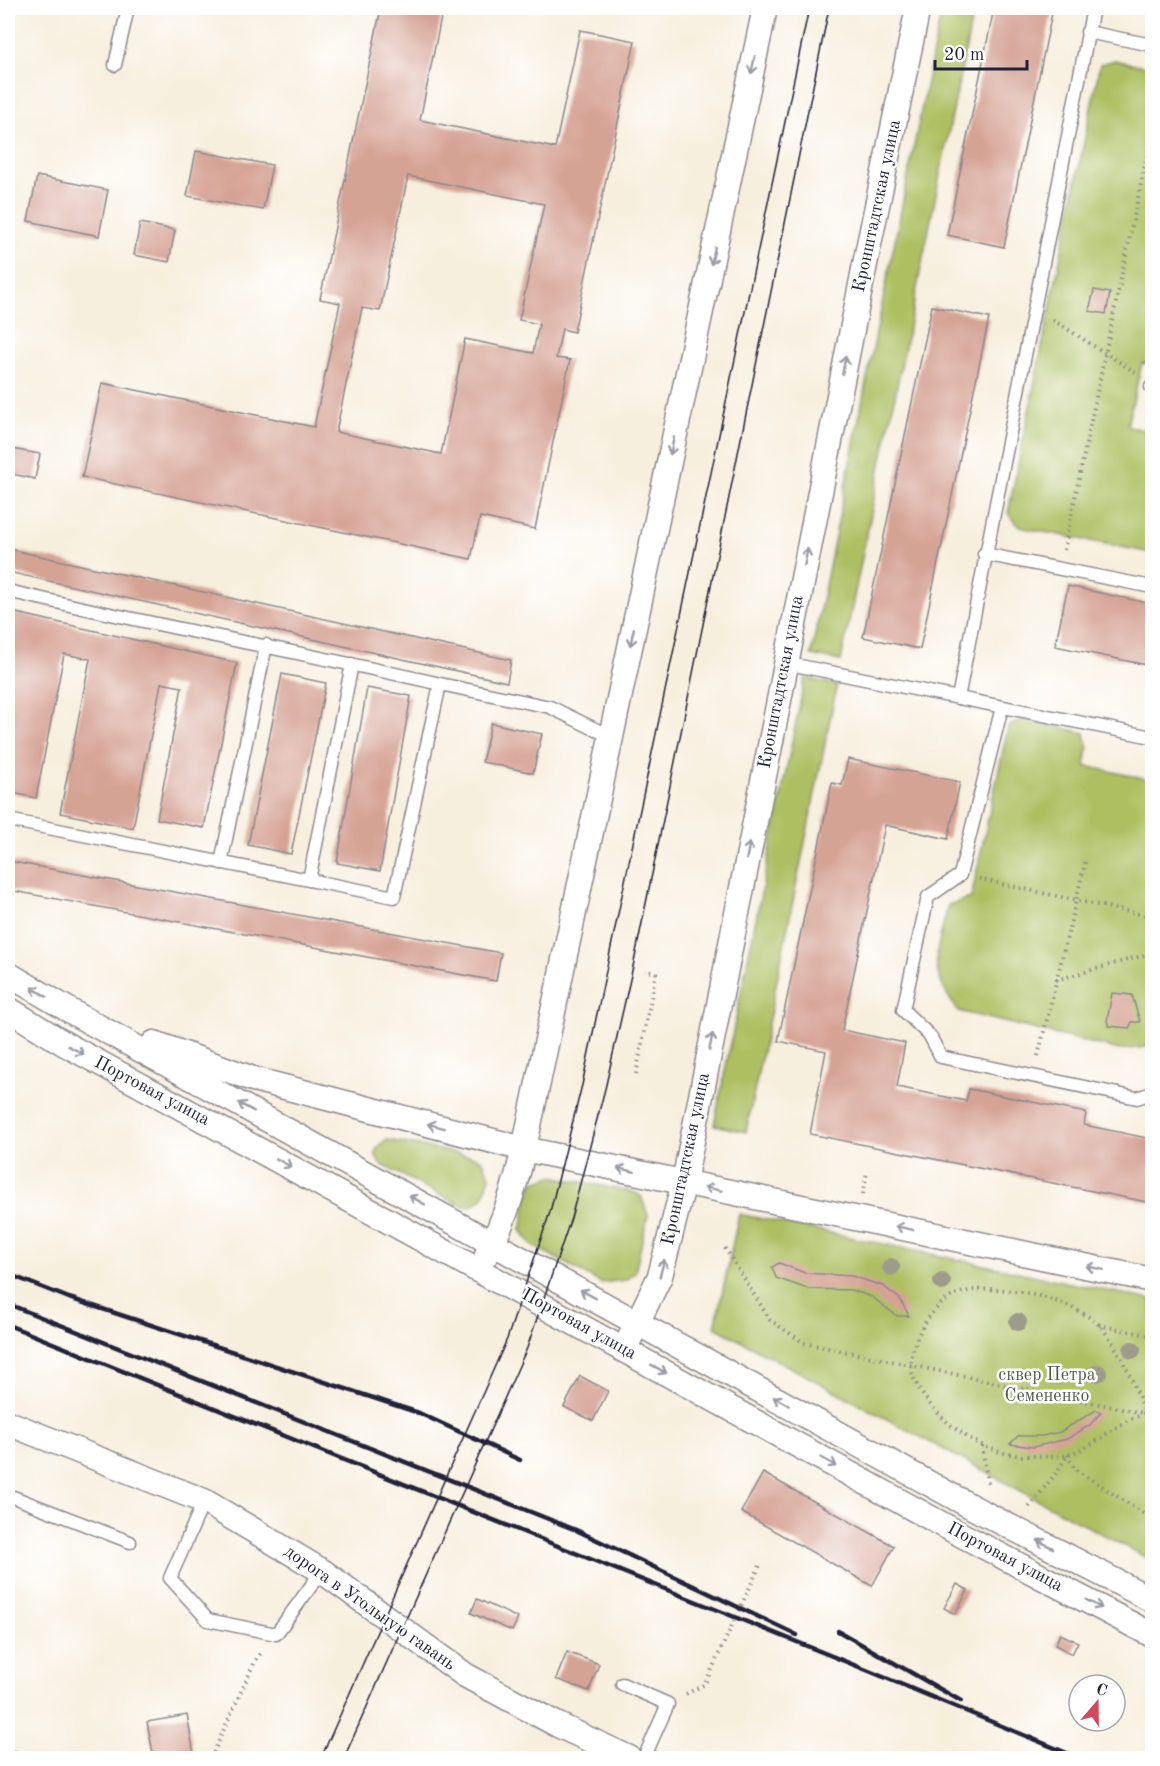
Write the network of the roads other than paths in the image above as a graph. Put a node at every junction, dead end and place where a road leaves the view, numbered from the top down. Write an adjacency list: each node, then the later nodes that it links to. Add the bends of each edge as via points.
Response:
1 (128, 8): 7 (lane)
2 (765, 8): 17 (street, one-way to 17)
3 (918, 8): 12 (street, Кронштадтская улица, one-way to 3)
4 (1093, 8): 5 (lane)
5 (1087, 32): 6 (lane); 8 (lane)
6 (1152, 45)
7 (115, 65)
8 (984, 554): 9 (lane); 15 (lane)
9 (1152, 587)
10 (8, 591): 11 (lane, via 134,621)
11 (266, 645): 13 (lane); 20 (lane)
12 (785, 663): 15 (lane); 27 (street, Кронштадтская улица, one-way to 12)
13 (352, 664): 14 (lane); 21 (lane)
14 (440, 684): 17 (lane, via 550,707); 21 (lane, via 394,897)
15 (958, 698): 16 (lane)
16 (1002, 707): 18 (lane); 25 (lane, via 960,876 928,897 903,1010 930,1036 941,1057 1137,1098)
17 (611, 737): 26 (street)
18 (1152, 737)
19 (8, 820): 20 (lane)
20 (221, 863): 21 (lane)
21 (309, 880)
22 (8, 974): 24 (street, Портовая улица, one-way to 22)
23 (8, 1009): 29 (street, Портовая улица, one-way to 29, via 65,1044)
24 (79, 1016): 26 (street, Портовая улица, one-way to 24, via 253,1079); 28 (street, Портовая улица, one-way to 24)
25 (1152, 1093)
26 (524, 1149): 27 (street, Портовая улица, one-way to 26); 28 (street, via 512,1197)
27 (684, 1182): 30 (street, Портовая улица, one-way to 27); 31 (street, Кронштадтская улица, one-way to 27, via 660,1276)
28 (494, 1242): 29 (street); 31 (street, Портовая улица, one-way to 28)
29 (479, 1269): 32 (street, Портовая улица)
30 (1152, 1280)
31 (640, 1322): 32 (street, Кронштадтская улица); 38 (street, Портовая улица, one-way to 31, via 972,1507)
32 (624, 1350): 39 (street, Портовая улица, one-way to 39)
33 (8, 1423): 35 (street, дорога в Угольную гавань)
34 (8, 1495): 36 (lane)
35 (204, 1500): 37 (street, дорога в Угольную гавань); 37 (lane, via 170,1578 208,1620 276,1634)
36 (130, 1542)
37 (322, 1571): 43 (street, дорога в Угольную гавань, via 465,1675)
38 (1152, 1600)
39 (1152, 1635)
40 (622, 1684): 44 (lane, via 668,1704)
41 (8, 1756): 42 (lane)
42 (15, 1758)
43 (629, 1758)
44 (644, 1758)

